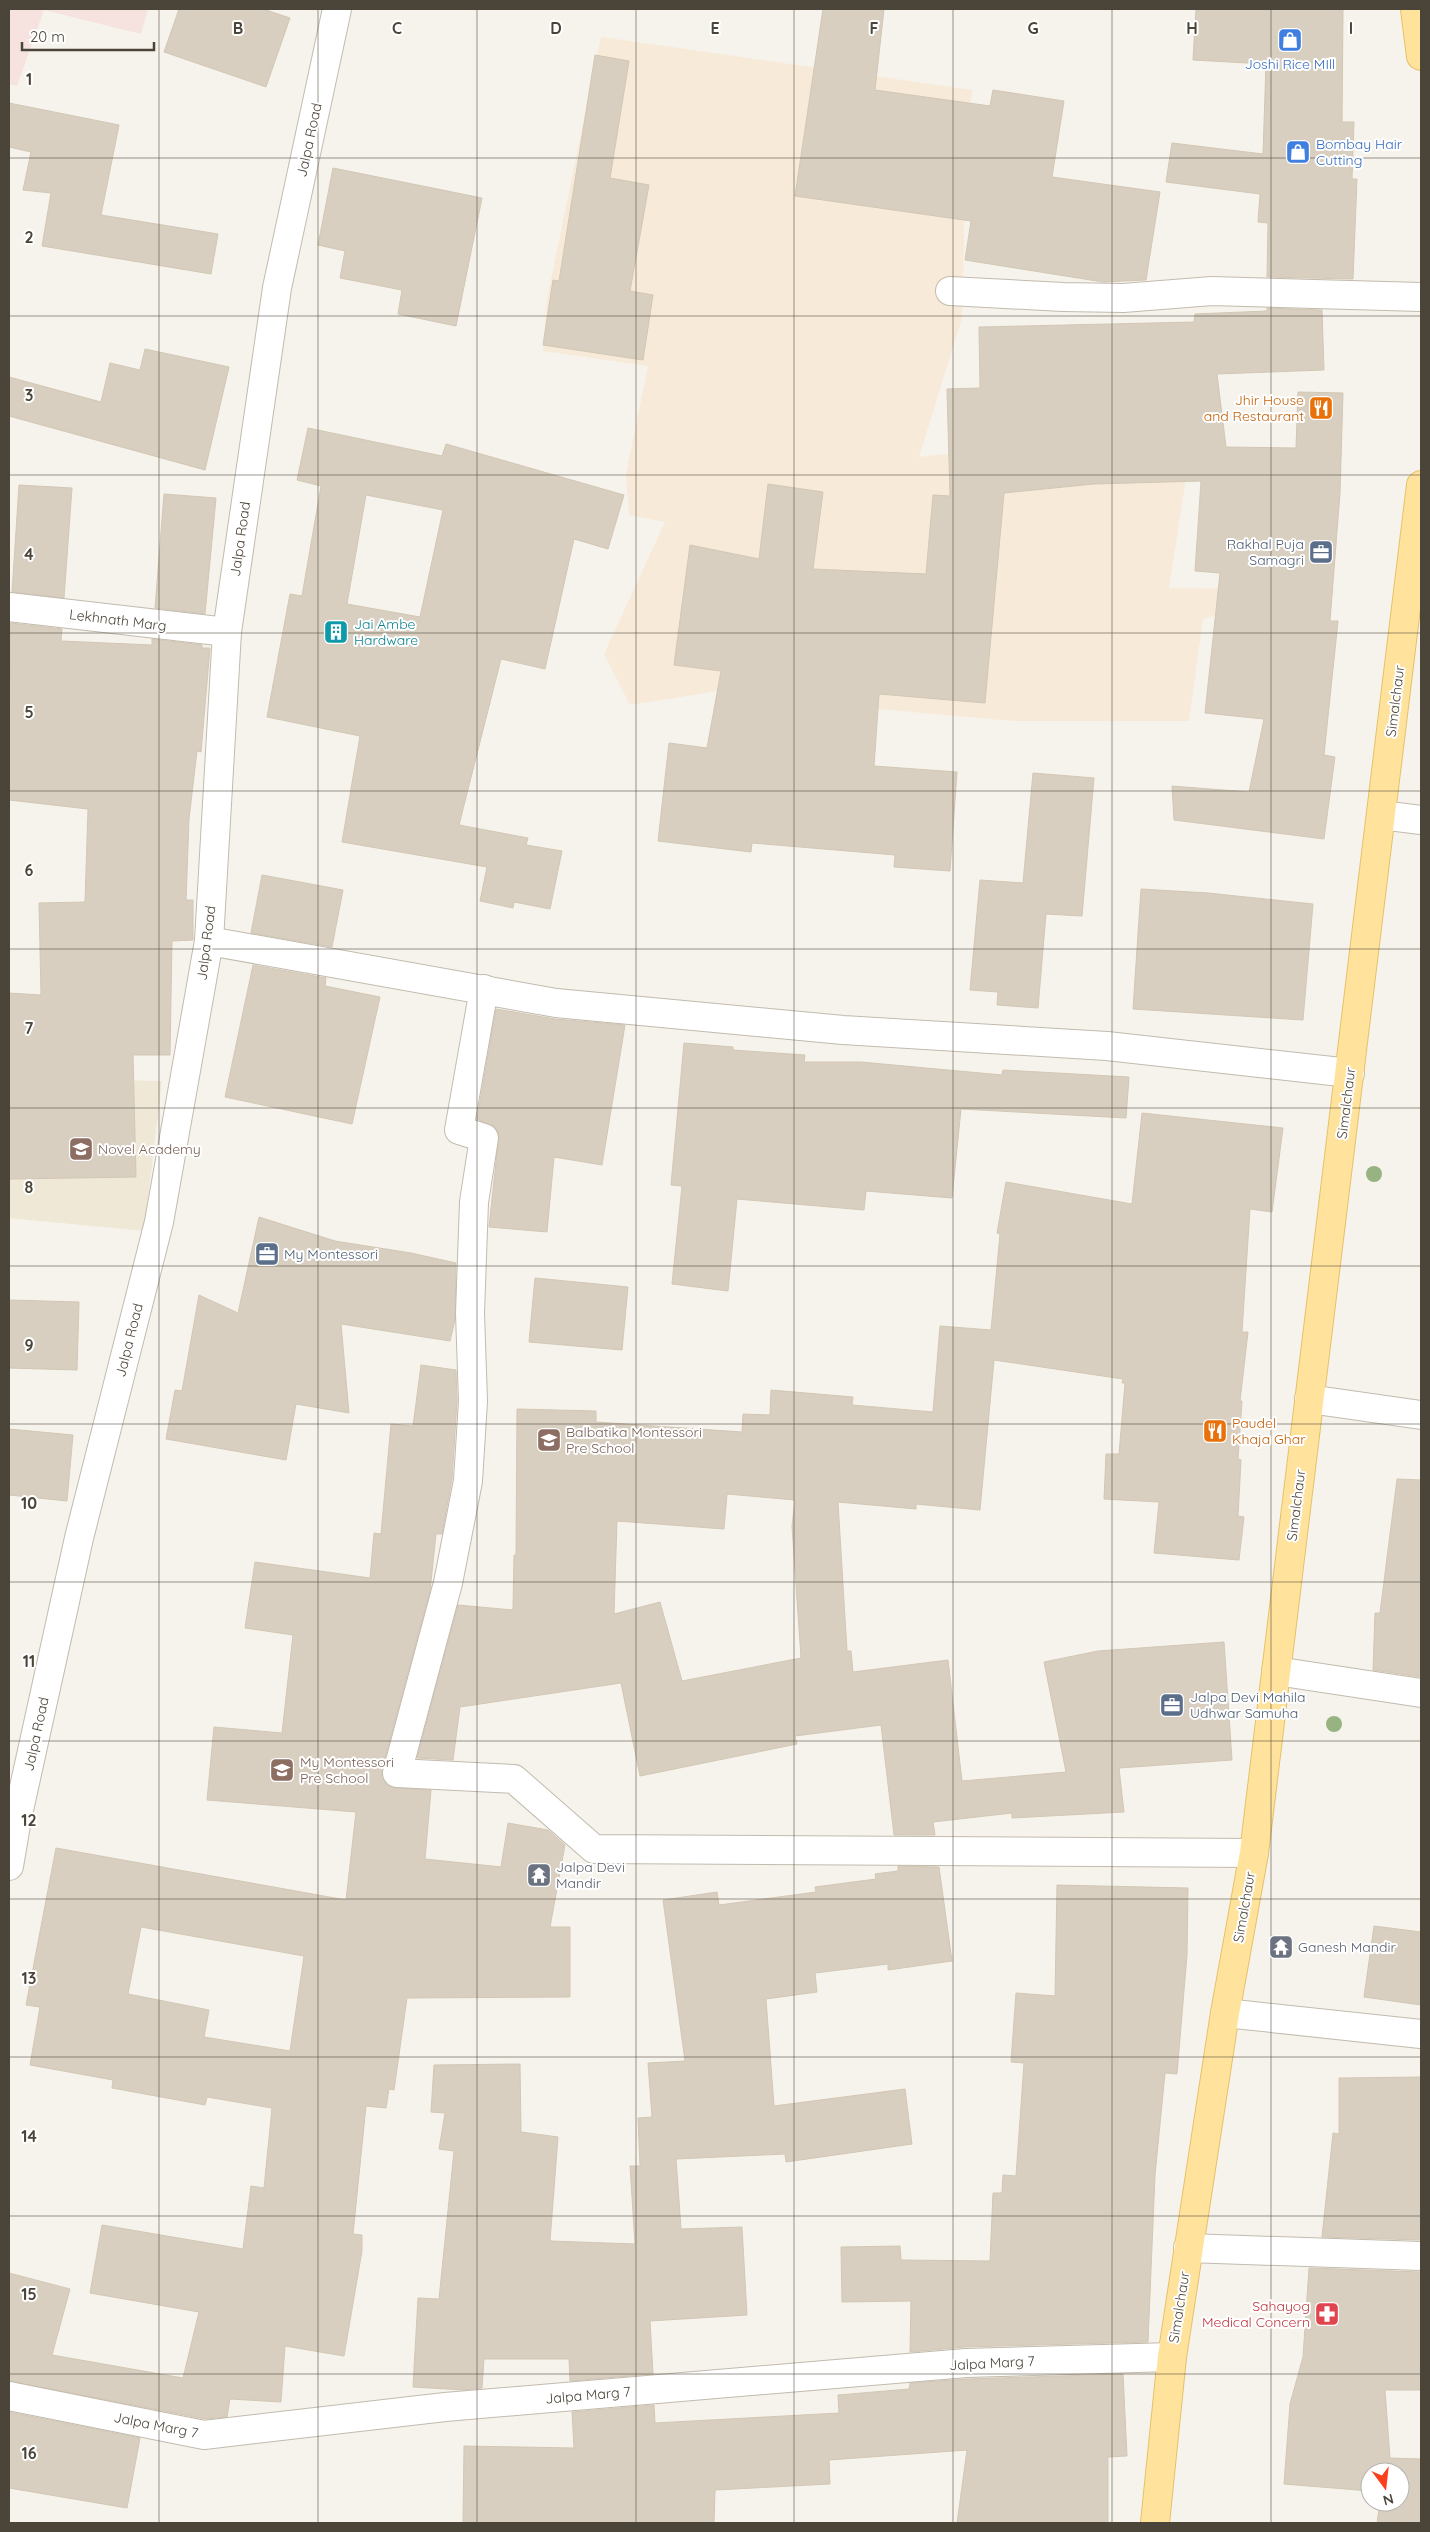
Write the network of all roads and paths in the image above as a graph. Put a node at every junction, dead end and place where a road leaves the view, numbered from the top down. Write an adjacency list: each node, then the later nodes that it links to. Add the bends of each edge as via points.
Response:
1 (337, 9): 9 (street, Jalpa Road, via 277,288)
2 (1415, 9): 3 (main road)
3 (1421, 56)
4 (950, 291): 5 (street, via 1062,298 1123,298 1212,291)
5 (1421, 297)
6 (1421, 485): 8 (main road, Simalchaur)
7 (9, 607): 9 (street, Lekhnath Marg)
8 (1413, 618): 10 (main road, Simalchaur)
9 (227, 632): 12 (street, Jalpa Road)
10 (1381, 815): 11 (street); 14 (main road, Simalchaur)
11 (1421, 820)
12 (208, 942): 13 (street); 19 (street, Jalpa Road, via 159,1222 79,1538)
13 (484, 989): 14 (street, via 566,1004 843,1030 1107,1046); 20 (street, via 459,1130 484,1138 474,1202 470,1313 473,1401 468,1481 446,1592 397,1773 514,1779 594,1849)
14 (1350, 1073): 15 (main road, Simalchaur)
15 (1309, 1399): 16 (street); 17 (main road, Simalchaur)
16 (1421, 1415)
17 (1276, 1671): 18 (street); 20 (main road, Simalchaur)
18 (1421, 1693)
19 (13, 1818): 21 (street, Jalpa Road)
20 (1254, 1853): 22 (main road, Simalchaur)
21 (9, 1866)
22 (1225, 2013): 23 (street); 24 (main road, Simalchaur)
23 (1421, 2034)
24 (1188, 2248): 25 (street); 26 (main road, Simalchaur)
25 (1421, 2256)
26 (1172, 2357): 27 (street, Jalpa Marg 7, via 956,2364 445,2407 204,2434); 28 (main road, Simalchaur)
27 (9, 2396)
28 (1154, 2523)

